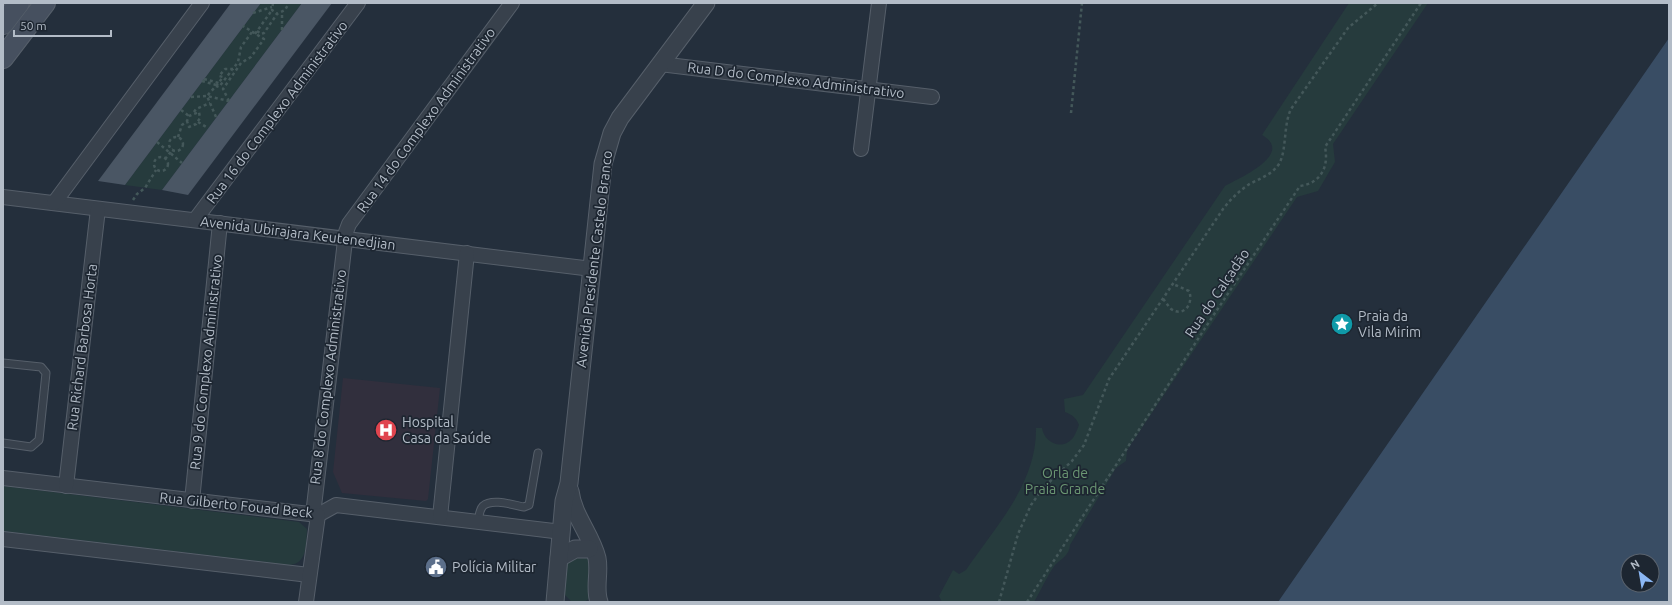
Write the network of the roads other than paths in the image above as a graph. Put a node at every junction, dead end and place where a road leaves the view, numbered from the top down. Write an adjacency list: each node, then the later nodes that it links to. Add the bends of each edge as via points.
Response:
1 (19, 3): 8 (main road)
2 (45, 3): 9 (main road)
3 (202, 3): 15 (street)
4 (358, 3): 17 (street, Rua 16 do Complexo Administrativo)
5 (512, 3): 19 (street, Rua 14 do Complexo Administrativo, via 349,224)
6 (879, 3): 11 (street)
7 (701, 7): 10 (street, Avenida Presidente Castelo Branco)
8 (3, 24)
9 (3, 58)
10 (660, 64): 11 (street, Rua D do Complexo Administrativo); 21 (street, Avenida Presidente Castelo Branco, via 628,104 612,133 603,164)
11 (868, 88): 12 (street, Rua D do Complexo Administrativo); 13 (street)
12 (932, 97)
13 (861, 149)
14 (3, 197): 15 (street, Avenida Ubirajara Keutenedjian)
15 (54, 203): 16 (street, Avenida Ubirajara Keutenedjian)
16 (98, 208): 17 (street, Avenida Ubirajara Keutenedjian); 27 (street, Rua Richard Barbosa Horta)
17 (195, 220): 18 (street, Avenida Ubirajara Keutenedjian)
18 (220, 223): 19 (street, Avenida Ubirajara Keutenedjian); 28 (street, Rua 9 do Complexo Administrativo)
19 (344, 238): 20 (street, Avenida Ubirajara Keutenedjian); 29 (street, Rua 8 do Complexo Administrativo)
20 (467, 253): 21 (street, Avenida Ubirajara Keutenedjian); 30 (street)
21 (592, 269): 26 (street, Avenida Presidente Castelo Branco)
22 (3, 363): 23 (lane, via 42,367 46,373 38,440 31,447)
23 (3, 443)
24 (538, 453): 31 (lane, via 529,505 524,507 491,502 480,510)
25 (3, 478): 27 (street, Rua Gilberto Fouad Beck)
26 (569, 483): 32 (street, Avenida Presidente Castelo Branco, via 564,501); 34 (street, Avenida Presidente Castelo Branco, via 576,513 590,541)
27 (66, 486): 28 (street, Rua Gilberto Fouad Beck)
28 (192, 501): 29 (street, Rua Gilberto Fouad Beck)
29 (315, 515): 30 (street, Rua Gilberto Fouad Beck, via 336,505); 36 (street, Rua 8 do Complexo Administrativo)
30 (440, 517): 31 (street, Rua Gilberto Fouad Beck)
31 (478, 522): 32 (street, Rua Gilberto Fouad Beck)
32 (562, 532): 34 (street, via 579,539); 35 (street, Avenida Presidente Castelo Branco)
33 (3, 539): 36 (street)
34 (593, 554): 35 (street, via 575,549); 37 (street, Avenida Presidente Castelo Branco)
35 (559, 558): 39 (street, Avenida Presidente Castelo Branco)
36 (309, 575): 38 (street, Rua 8 do Complexo Administrativo)
37 (596, 600)
38 (306, 602)
39 (555, 602)

